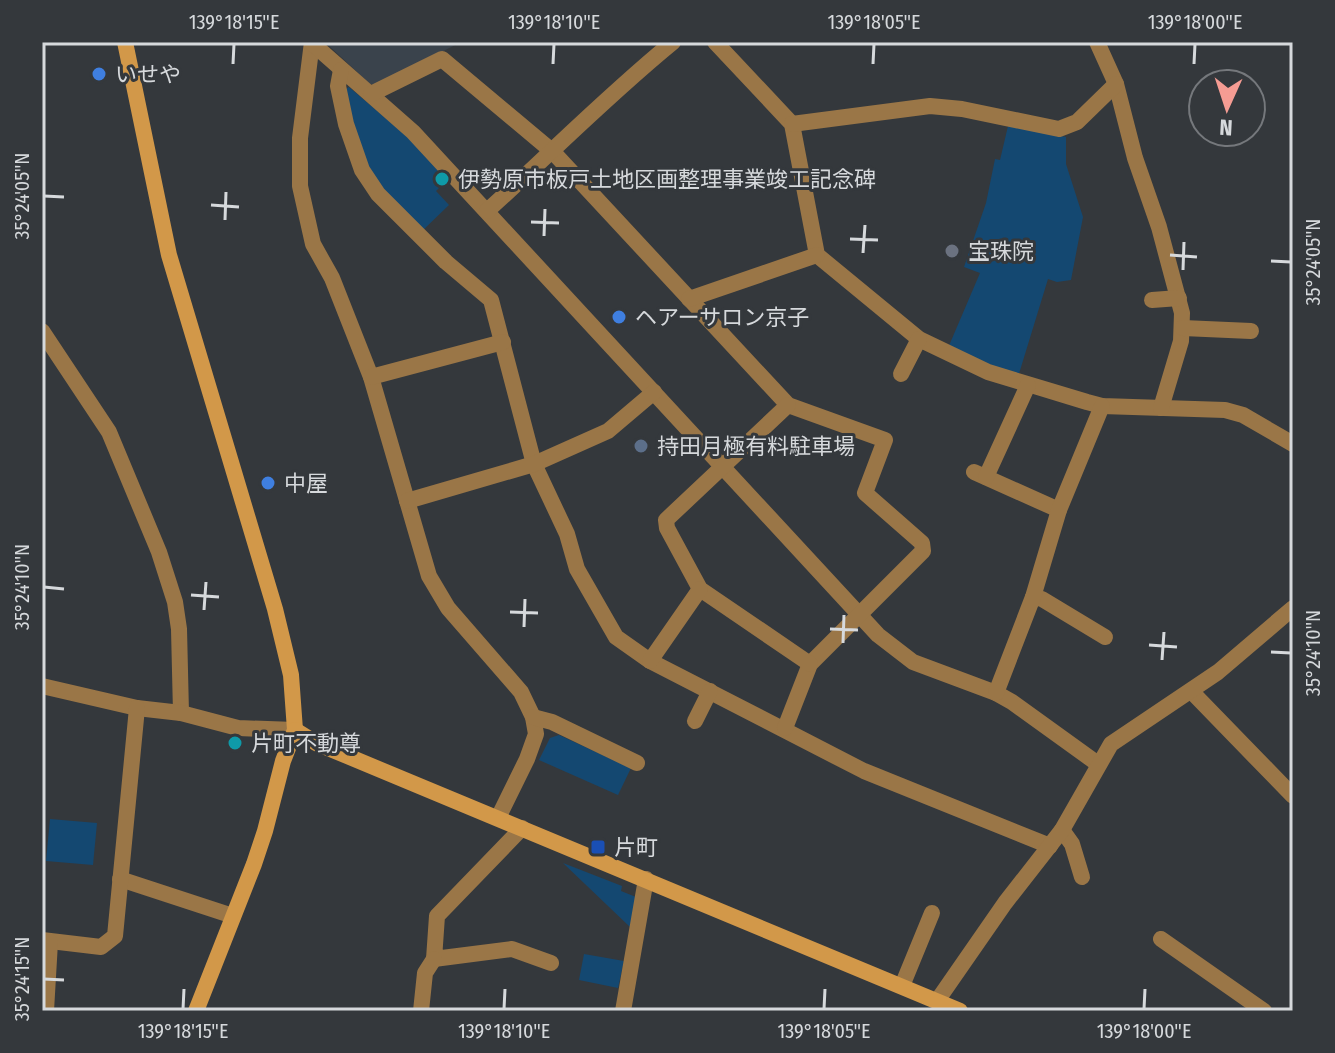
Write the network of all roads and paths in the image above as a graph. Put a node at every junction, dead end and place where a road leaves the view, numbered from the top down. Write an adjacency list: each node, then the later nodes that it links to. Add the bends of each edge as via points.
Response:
1 (125, 42): 49 (street, via 169,255 275,609 291,675)
2 (673, 42): 10 (street, via 621,84)
3 (715, 42): 9 (street)
4 (1097, 42): 7 (street)
5 (312, 43): 6 (street); 22 (street, via 302,106 300,186 313,244)
6 (341, 70): 8 (street); 20 (street, via 340,102 362,170 378,194 491,300)
7 (1116, 84): 9 (street, via 1077,122 1059,129 930,106); 13 (street)
8 (371, 94): 10 (street, via 442,59); 11 (street)
9 (792, 124): 12 (street)
10 (553, 152): 11 (street); 14 (street)
11 (487, 211): 24 (street)
12 (817, 255): 14 (street); 19 (street)
13 (1179, 298): 15 (street); 16 (street)
14 (689, 299): 25 (street)
15 (1152, 300)
16 (1183, 328): 18 (street); 27 (street)
17 (42, 331): 45 (street, via 109,432 159,552 179,629)
18 (1251, 331)
19 (919, 339): 21 (street); 23 (street)
20 (503, 342): 22 (street); 29 (street)
21 (901, 374)
22 (371, 377): 31 (street)
23 (1028, 385): 26 (street); 32 (street, via 980,474)
24 (654, 392): 29 (street, via 608,431); 30 (street)
25 (788, 405): 30 (street); 36 (street, via 885,440 865,493 922,543 923,551)
26 (1102, 406): 27 (street); 32 (street)
27 (1161, 408): 28 (street, via 1225,410)
28 (1293, 444)
29 (534, 464): 31 (street); 38 (street, via 567,534 577,569 616,637)
30 (721, 466): 33 (street, via 666,520); 36 (street)
31 (407, 501): 46 (street, via 429,576 448,608 521,692)
32 (1059, 510): 34 (street)
33 (700, 589): 38 (street); 39 (street)
34 (1033, 597): 37 (street); 43 (street)
35 (1293, 608): 42 (street)
36 (860, 616): 39 (street); 43 (street, via 913,662)
37 (1105, 637)
38 (650, 661): 41 (street)
39 (810, 664): 48 (street)
40 (42, 686): 44 (street)
41 (710, 691): 47 (street); 48 (street)
42 (1191, 691): 51 (street, via 1111,744); 52 (street)
43 (996, 693): 51 (street)
44 (137, 708): 45 (street); 58 (street)
45 (181, 713): 49 (street, via 238,728)
46 (533, 717): 50 (street); 53 (street, via 536,734)
47 (695, 721)
48 (785, 728): 56 (street, via 880,779)
49 (295, 730): 53 (street); 61 (street)
50 (637, 763)
51 (1098, 764): 55 (street)
52 (1293, 796)
53 (498, 818): 54 (street)
54 (522, 828): 59 (street); 64 (street, via 437,916)
55 (1062, 830): 56 (street); 57 (street)
56 (1050, 846): 67 (street)
57 (1082, 877)
58 (120, 879): 61 (street); 63 (street, via 115,936 101,947)
59 (646, 879): 66 (street); 71 (street)
60 (932, 913): 66 (street)
61 (233, 916): 69 (street)
62 (1161, 939): 73 (street)
63 (46, 941): 68 (street)
64 (434, 959): 65 (street, via 512,949); 70 (street, via 425,973)
65 (551, 963)
66 (902, 986): 67 (street)
67 (937, 1001): 72 (street)
68 (46, 1011)
69 (196, 1011)
70 (421, 1011)
71 (623, 1011)
72 (960, 1011)
73 (1264, 1011)

